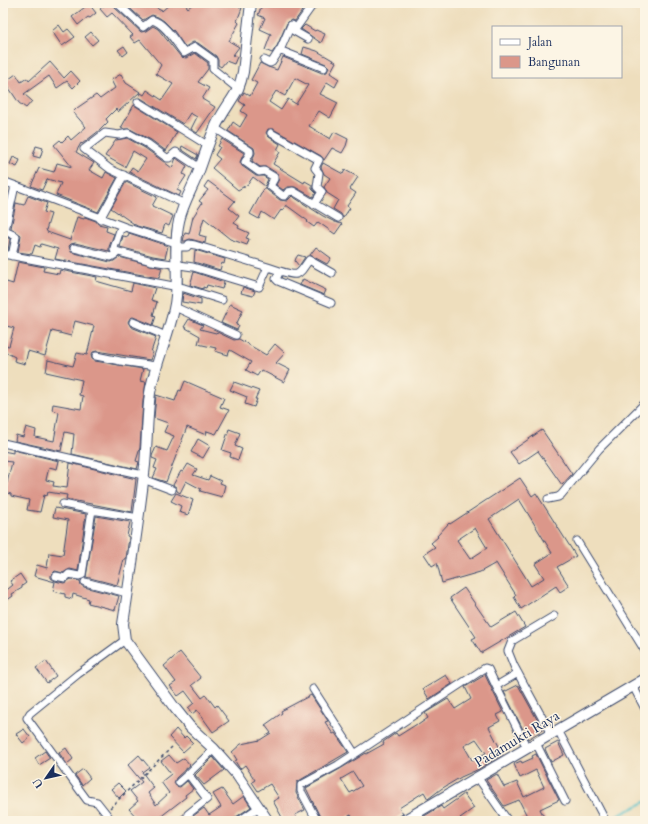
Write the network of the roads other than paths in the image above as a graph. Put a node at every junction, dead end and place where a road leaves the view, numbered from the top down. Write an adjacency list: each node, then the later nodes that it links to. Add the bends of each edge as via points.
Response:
1 (117, 3): 9 (street, via 143,27 152,20 157,21 184,53 195,47 199,49 213,60 213,69)
2 (251, 3): 9 (street, via 243,72)
3 (314, 3): 4 (street)
4 (294, 31): 5 (street); 6 (street, via 291,25)
5 (308, 38)
6 (279, 50): 7 (street, via 272,63); 8 (street)
7 (264, 60)
8 (324, 68)
9 (238, 89): 11 (street, via 225,108)
10 (138, 102): 13 (street)
11 (218, 130): 13 (street); 19 (street, via 250,151 245,162 259,172 264,171 274,177 271,187 284,196 293,191)
12 (271, 133): 19 (street, via 319,160 315,168 319,173 317,187 322,192)
13 (208, 145): 14 (street)
14 (200, 168): 15 (street, via 176,152 167,158 128,133 106,133 84,149 110,169); 18 (street)
15 (124, 176): 18 (street); 21 (street)
16 (3, 181): 17 (street)
17 (15, 186): 21 (street); 27 (street, via 4,230 16,237)
18 (185, 204): 23 (street, via 179,221)
19 (314, 204): 20 (street)
20 (338, 218)
21 (100, 219): 22 (street)
22 (125, 227): 23 (street); 25 (street, via 120,230 114,248)
23 (180, 246): 28 (street); 29 (street, via 195,245)
24 (74, 248): 25 (street, via 110,257)
25 (117, 251): 28 (street, via 152,261)
26 (3, 254): 27 (street)
27 (12, 256): 32 (street)
28 (180, 265): 29 (street, via 259,287); 32 (street)
29 (268, 267): 30 (street)
30 (280, 271): 31 (street, via 297,274 309,260); 34 (street, via 276,279 278,281)
31 (332, 273)
32 (180, 288): 33 (street); 35 (street)
33 (222, 300)
34 (331, 303)
35 (177, 308): 37 (street); 38 (street)
36 (133, 322): 38 (street)
37 (236, 335)
38 (166, 336): 40 (street)
39 (96, 356): 40 (street)
40 (156, 366): 43 (street, via 150,393)
41 (645, 404): 45 (street, via 599,449 561,495)
42 (3, 443): 43 (street)
43 (146, 479): 44 (street); 48 (street)
44 (172, 490)
45 (548, 499)
46 (63, 504): 47 (street)
47 (92, 510): 48 (street); 50 (street, via 82,575 69,574 65,578)
48 (139, 518): 52 (street)
49 (577, 541): 55 (street)
50 (56, 576)
51 (85, 582): 52 (street)
52 (128, 593): 54 (street, via 123,624)
53 (554, 616): 56 (street, via 512,641 508,651)
54 (125, 640): 65 (street, via 190,727); 74 (street, via 78,674 27,718 88,800 97,802)
55 (645, 651)
56 (518, 673): 58 (street); 62 (street)
57 (645, 679): 59 (street, Padamukti Raya)
58 (496, 686): 64 (street); 66 (street, via 488,669 485,668)
59 (633, 686): 61 (street); 62 (street, Padamukti Raya)
60 (313, 689): 66 (street)
61 (645, 709)
62 (555, 732): 63 (street, Padamukti Raya); 73 (street)
63 (536, 743): 64 (street, Padamukti Raya); 70 (street)
64 (527, 748): 68 (street, Padamukti Raya)
65 (214, 749): 67 (street); 71 (street, via 237,775)
66 (356, 754): 77 (street, via 301,785 301,791)
67 (188, 774): 69 (street); 72 (street, via 207,799)
68 (478, 778): 78 (street, Padamukti Raya); 79 (street)
69 (179, 782)
70 (565, 801)
71 (259, 807): 75 (street); 76 (street)
72 (188, 814)
73 (604, 818)
74 (112, 821)
75 (239, 821)
76 (268, 821)
77 (317, 821)
78 (403, 821)
79 (508, 821)

